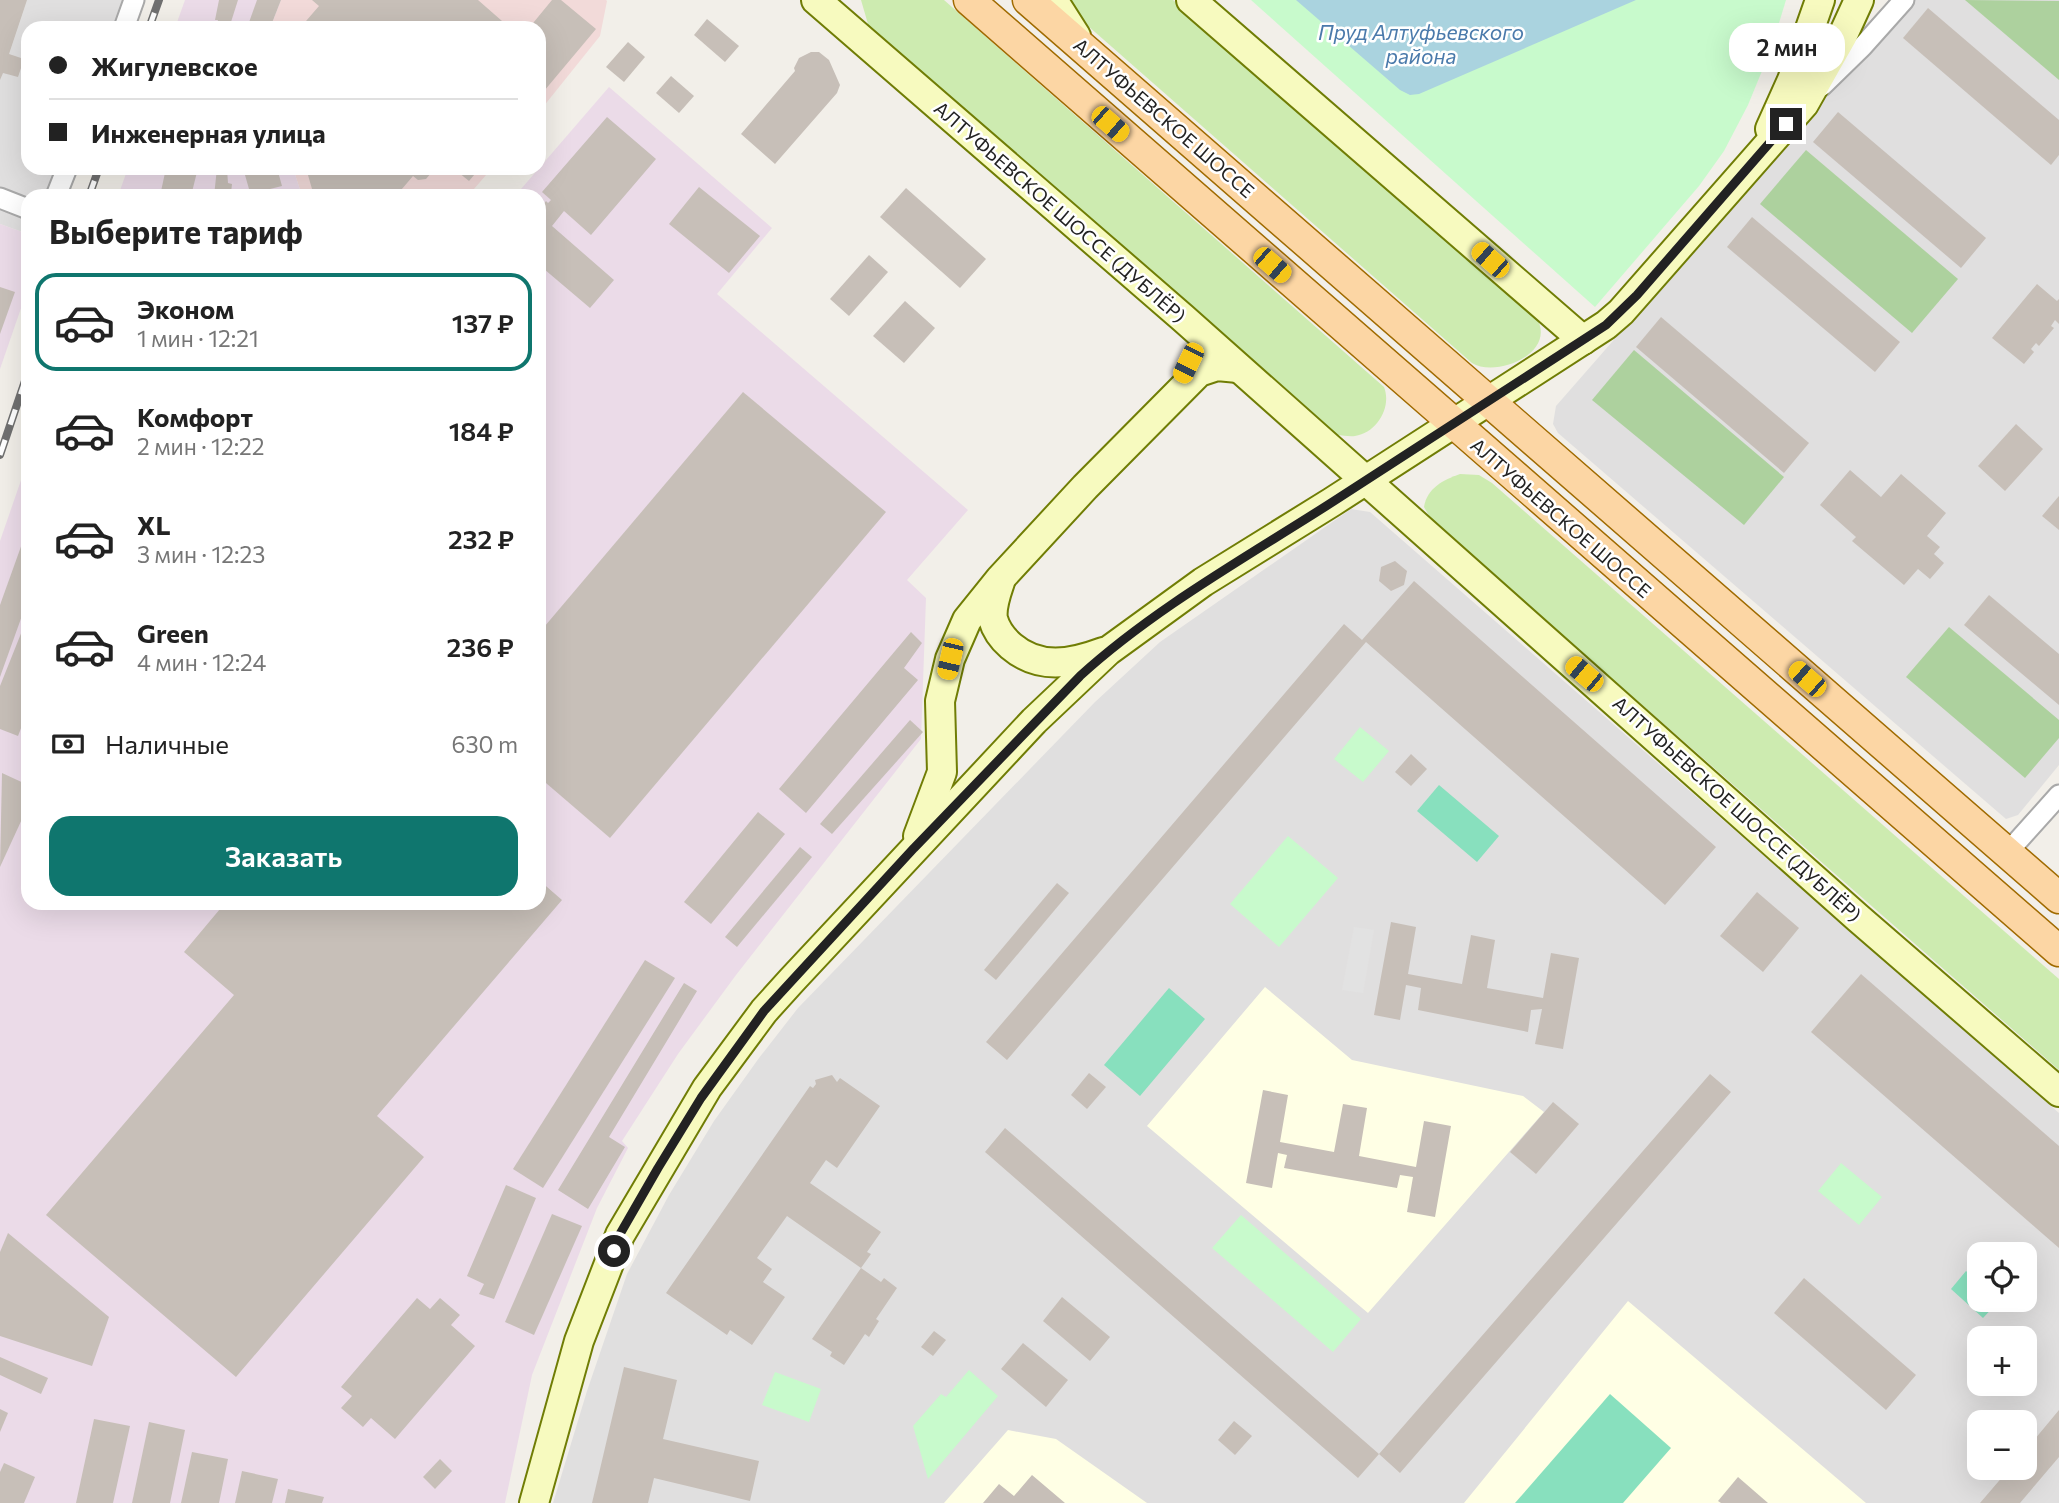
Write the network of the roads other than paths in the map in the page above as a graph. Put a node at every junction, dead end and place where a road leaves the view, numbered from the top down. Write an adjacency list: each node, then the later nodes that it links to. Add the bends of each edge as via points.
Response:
1 (134, 0): 11 (street)
2 (816, 0): 12 (main road, АЛТУФЬЕВСКОЕ ШОССЕ (ДУБЛЁР))
3 (850, 0): 12 (main road)
4 (968, 0): 23 (main road, АЛТУФЬЕВСКОЕ ШОССЕ)
5 (1028, 0): 13 (main road, АЛТУФЬЕВСКОЕ ШОССЕ)
6 (1053, 0): 13 (main road)
7 (1191, 0): 19 (main road)
8 (1820, 0): 15 (main road, via 1772,125)
9 (1859, 0): 14 (main road)
10 (1904, 0): 14 (street)
11 (126, 21)
12 (859, 37): 18 (main road, АЛТУФЬЕВСКОЕ ШОССЕ (ДУБЛЁР))
13 (1094, 57): 22 (main road, АЛТУФЬЕВСКОЕ ШОССЕ)
14 (1804, 104): 15 (main road)
15 (1731, 186): 19 (main road, via 1621,312)
16 (0, 198): 17 (street)
17 (21, 206)
18 (1183, 318): 20 (main road, АЛТУФЬЕВСКОЕ ШОССЕ (ДУБЛЁР)); 21 (main road, via 1190,340 1188,363)
19 (1583, 340): 22 (main road)
20 (1238, 368): 21 (main road, via 1217,366 1199,372); 24 (main road, АЛТУФЬЕВСКОЕ ШОССЕ (ДУБЛЁР))
21 (1170, 399): 25 (main road)
22 (1489, 401): 23 (main road); 29 (main road, АЛТУФЬЕВСКОЕ ШОССЕ)
23 (1454, 424): 24 (main road); 31 (main road, АЛТУФЬЕВСКОЕ ШОССЕ)
24 (1366, 480): 26 (main road, via 1203,582); 32 (main road, АЛТУФЬЕВСКОЕ ШОССЕ (ДУБЛЁР))
25 (1000, 579): 26 (main road, via 993,618 997,631 1019,653 1054,663); 28 (main road, via 967,620 950,659 940,701 942,772)
26 (1108, 651): 28 (main road, via 1034,721)
27 (2059, 795): 29 (street)
28 (914, 848): 33 (main road, via 764,1011 707,1088 658,1168 620,1234 579,1341)
29 (2007, 853): 30 (main road, АЛТУФЬЕВСКОЕ ШОССЕ)
30 (2059, 898)
31 (2059, 951)
32 (2059, 1092)
33 (534, 1503)

